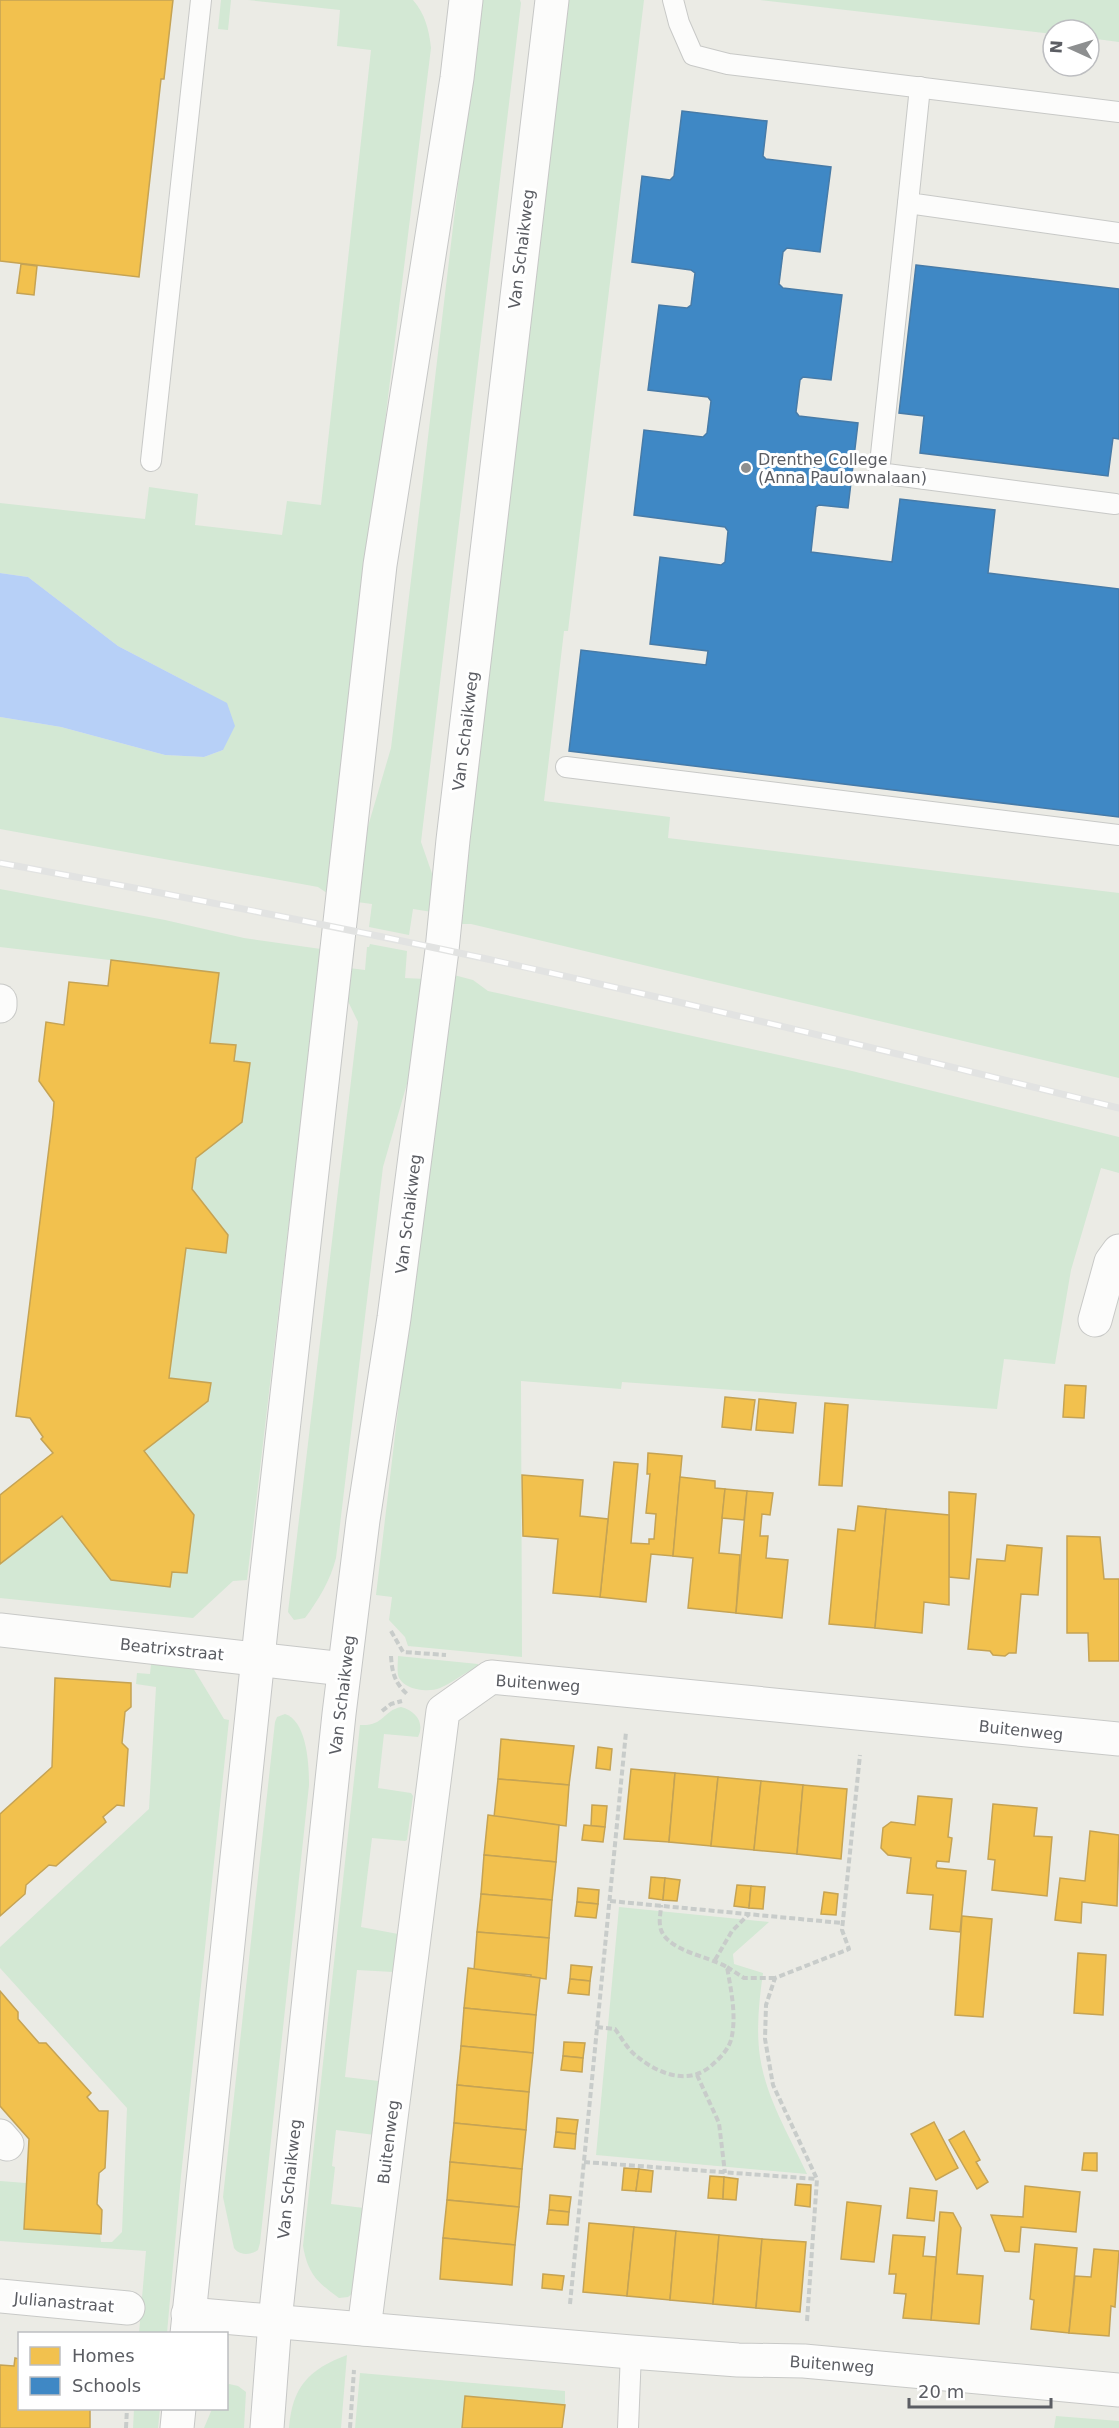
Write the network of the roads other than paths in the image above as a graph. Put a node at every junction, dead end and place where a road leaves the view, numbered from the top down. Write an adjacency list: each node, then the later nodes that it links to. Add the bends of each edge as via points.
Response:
1 (201, 0): 9 (lane)
2 (466, 0): 18 (street, via 380,565)
3 (552, 0): 19 (street, Van Schaikweg, via 442,950)
4 (673, 0): 5 (lane, via 693,55 728,64)
5 (920, 87): 6 (lane); 7 (lane)
6 (1119, 112)
7 (908, 203): 8 (lane); 10 (lane, via 879,473)
8 (1119, 233)
9 (151, 461)
10 (1115, 504)
11 (566, 767): 12 (lane)
12 (1119, 835)
13 (0, 1000): 14 (street)
14 (0, 1006)
15 (1119, 1251): 16 (street, via 1111,1262)
16 (1095, 1320)
17 (0, 1630): 18 (street, Beatrixstraat)
18 (258, 1658): 19 (street, Beatrixstraat); 24 (street)
19 (344, 1669): 23 (street, Van Schaikweg)
20 (1119, 1739): 25 (street, Buitenweg, via 491,1677 444,1711)
21 (0, 2296): 22 (street, Julianastraat)
22 (128, 2308)
23 (275, 2321): 24 (street, Buitenweg); 25 (street, Buitenweg); 30 (street, Van Schaikweg)
24 (188, 2324)
25 (364, 2329): 26 (street, Buitenweg)
26 (631, 2352): 27 (street, Buitenweg, via 804,2361); 31 (lane)
27 (1119, 2390)
28 (179, 2410): 29 (street)
29 (177, 2428)
30 (267, 2428)
31 (628, 2428)

